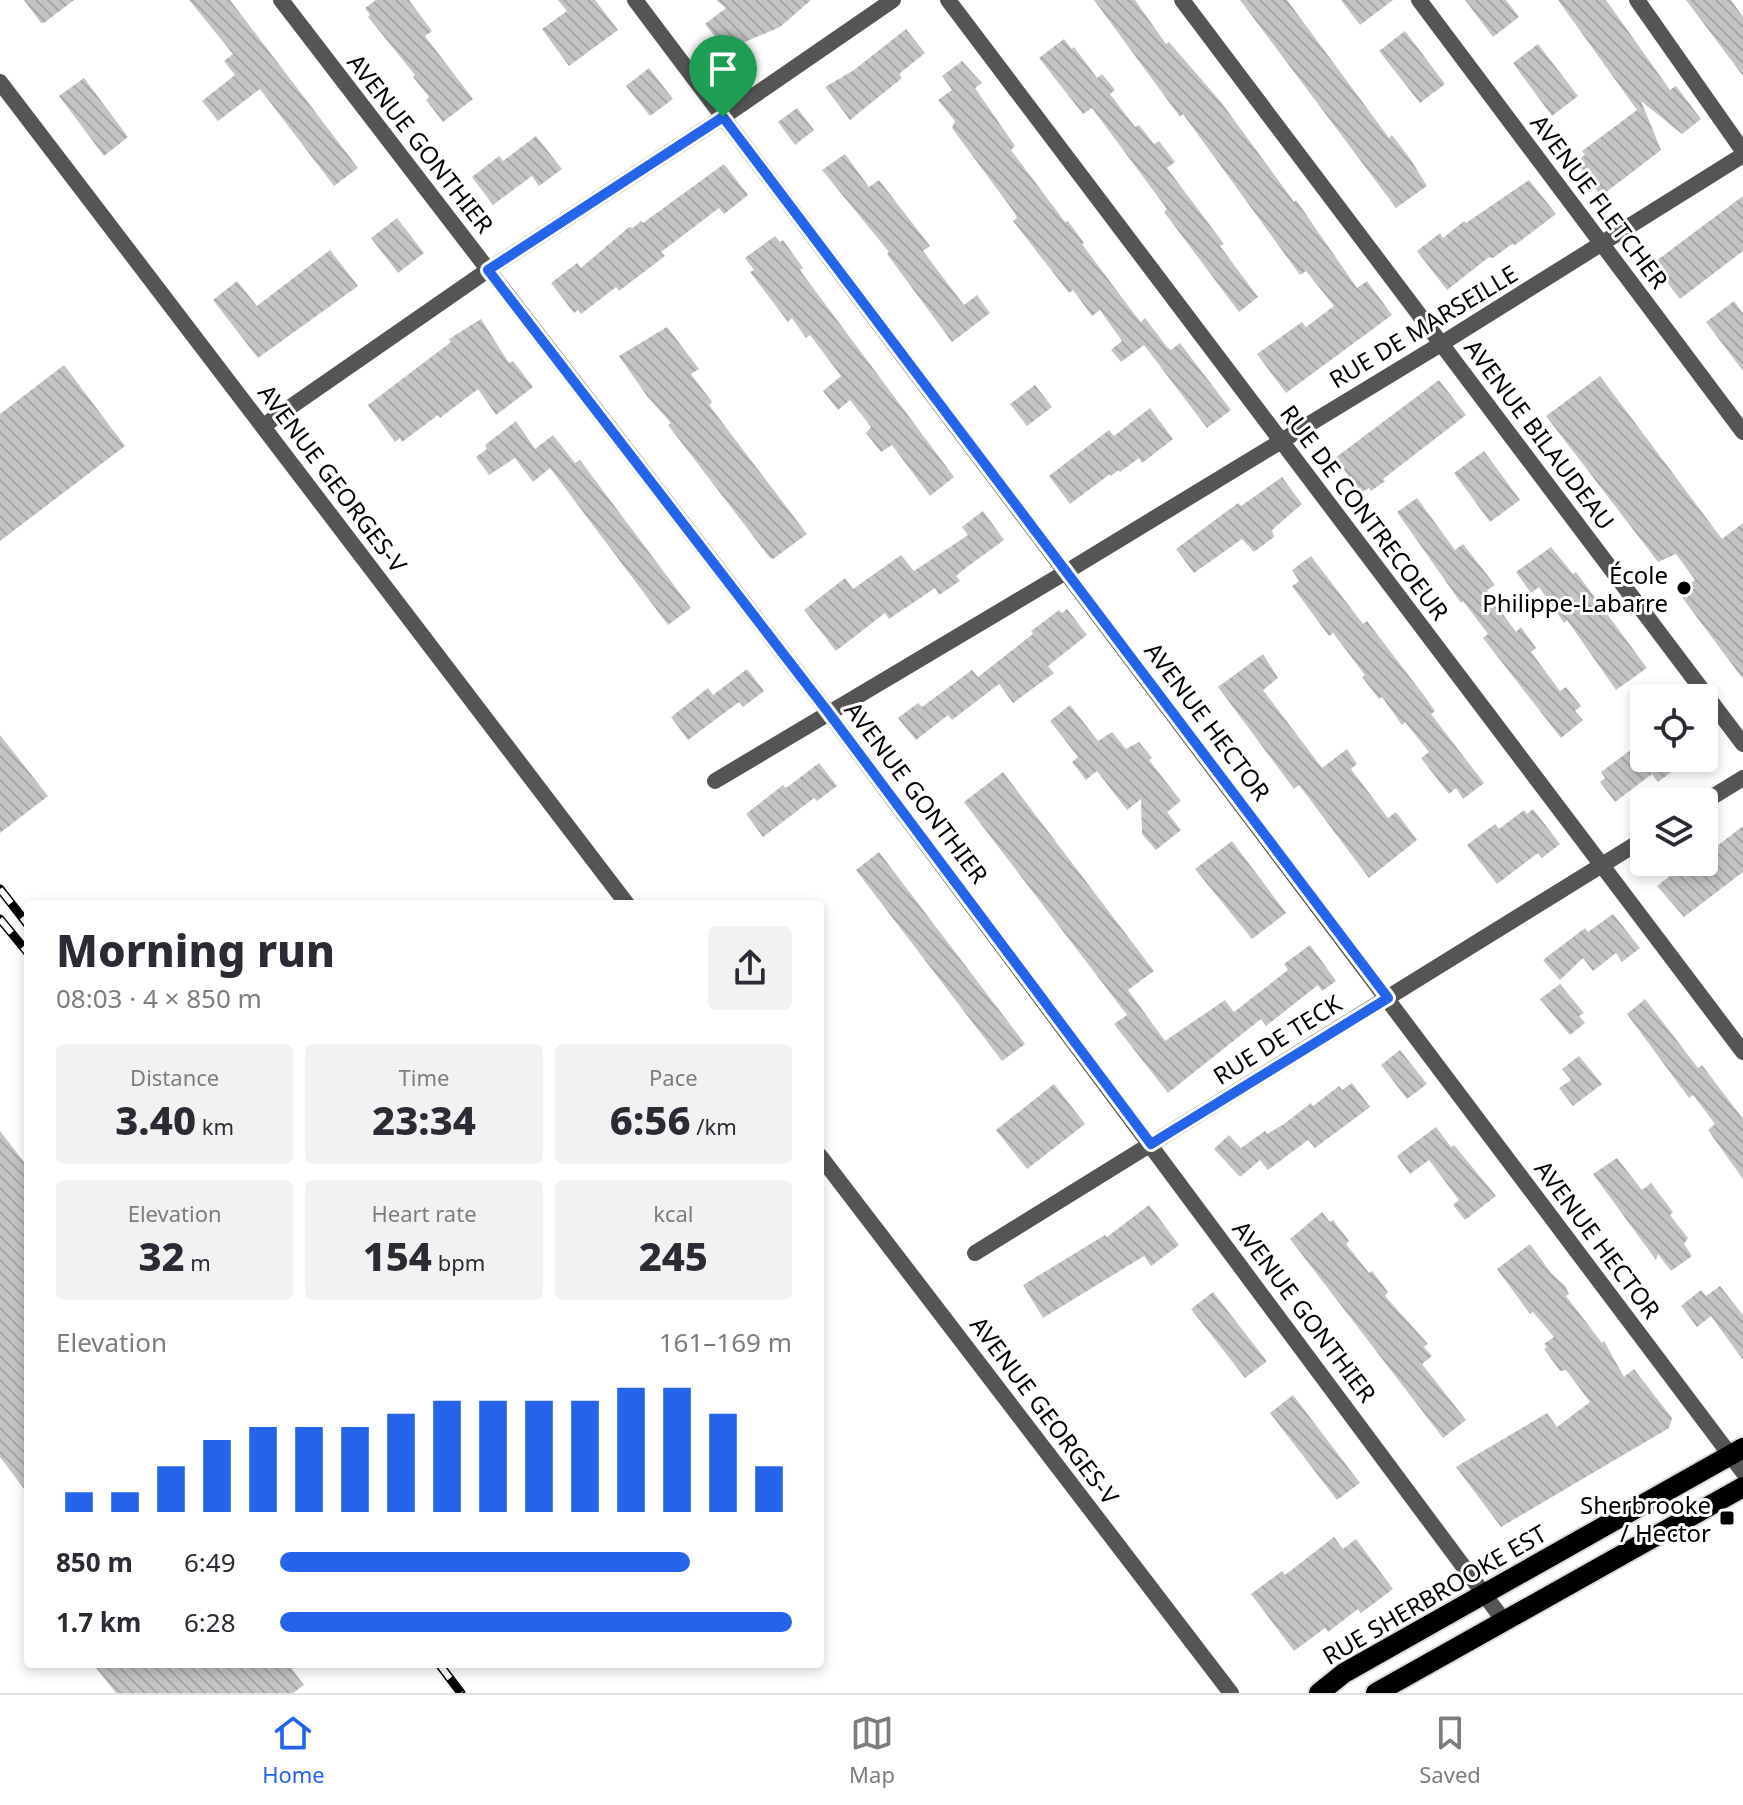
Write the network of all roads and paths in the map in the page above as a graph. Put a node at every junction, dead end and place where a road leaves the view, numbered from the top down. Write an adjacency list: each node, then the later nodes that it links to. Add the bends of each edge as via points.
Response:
1 (281, 0): 12 (street, AVENUE GONTHIER)
2 (635, 0): 9 (street, AVENUE HECTOR)
3 (893, 0): 9 (street)
4 (948, 0): 16 (street, RUE DE CONTRECOEUR)
5 (1182, 0): 13 (street, AVENUE BILAUDEAU)
6 (1419, 0): 11 (street, AVENUE FLETCHER)
7 (1637, 0): 10 (street)
8 (0, 82): 14 (street, AVENUE GEORGES-V)
9 (723, 117): 12 (street); 17 (street, AVENUE HECTOR)
10 (1743, 153): 11 (street, RUE DE MARSEILLE)
11 (1602, 243): 13 (street, RUE DE MARSEILLE); 15 (street, AVENUE FLETCHER)
12 (488, 270): 14 (street); 18 (street, AVENUE GONTHIER)
13 (1441, 344): 16 (street, RUE DE MARSEILLE); 19 (street, AVENUE BILAUDEAU)
14 (263, 426): 25 (street, AVENUE GEORGES-V)
15 (1743, 432)
16 (1281, 440): 17 (street, RUE DE MARSEILLE); 24 (street, RUE DE CONTRECOEUR)
17 (1066, 572): 18 (street, RUE DE MARSEILLE); 26 (street, AVENUE HECTOR)
18 (828, 712): 21 (street, RUE DE MARSEILLE); 28 (street, AVENUE GONTHIER)
19 (1743, 744)
20 (1743, 778): 22 (street)
21 (715, 781)
22 (1718, 793)
23 (1630, 848): 24 (street, RUE DE TECK)
24 (1602, 865): 26 (street, RUE DE TECK); 27 (street, RUE DE CONTRECOEUR)
25 (624, 900)
26 (1388, 998): 28 (street, RUE DE TECK); 31 (street, AVENUE HECTOR)
27 (1743, 1052)
28 (1151, 1144): 30 (street, RUE DE TECK); 34 (street, AVENUE GONTHIER)
29 (824, 1161): 36 (street, AVENUE GEORGES-V)
30 (975, 1253)
31 (1737, 1451): 32 (street, AVENUE HECTOR); 34 (main road, RUE SHERBROOKE EST)
32 (1743, 1472)
33 (1743, 1487): 35 (main road)
34 (1485, 1594): 35 (street, AVENUE GONTHIER); 37 (main road, RUE SHERBROOKE EST, via 1344,1673)
35 (1504, 1621): 38 (main road)
36 (1231, 1693)
37 (1319, 1693)
38 (1376, 1693)

